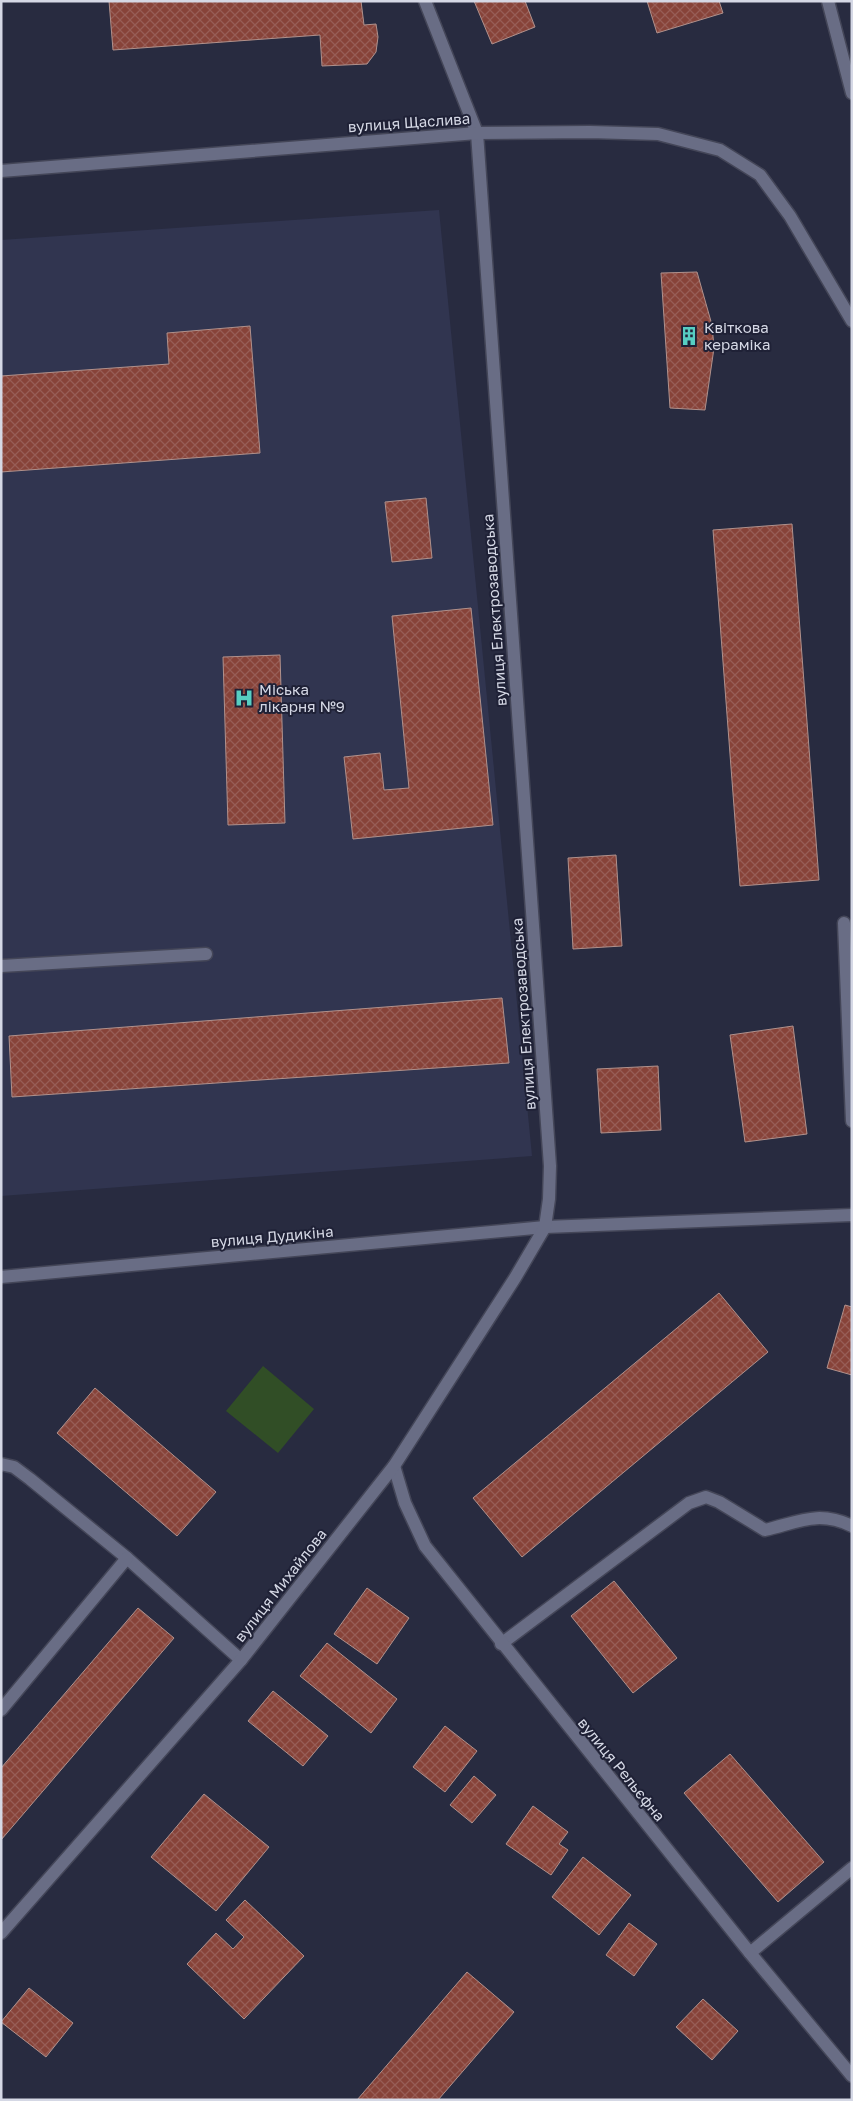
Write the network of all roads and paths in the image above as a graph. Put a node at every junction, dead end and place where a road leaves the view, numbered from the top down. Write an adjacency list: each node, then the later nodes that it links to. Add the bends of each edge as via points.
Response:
1 (425, 1): 4 (street, вулиця Електрозаводська)
2 (828, 1): 3 (street)
3 (852, 93)
4 (477, 133): 5 (street, вулиця Щаслива); 6 (street, вулиця Щаслива, via 658,134 720,150 760,175 790,216); 12 (street, вулиця Електрозаводська, via 550,1166)
5 (1, 171)
6 (852, 321)
7 (844, 923): 10 (street)
8 (206, 954): 9 (street)
9 (1, 966)
10 (852, 1121)
11 (852, 1214): 12 (street, вулиця Дудикіна)
12 (545, 1226): 13 (street, вулиця Дудикіна); 15 (street, вулиця Михайлова)
13 (1, 1277)
14 (1, 1464): 17 (street, via 14,1467)
15 (394, 1466): 18 (street, вулиця Рельєфна, via 404,1503 425,1546); 19 (street, вулиця Михайлова)
16 (852, 1526): 18 (street, via 825,1517 765,1530 706,1497 689,1503)
17 (127, 1558): 19 (street); 20 (street)
18 (501, 1644): 23 (street, вулиця Рельєфна)
19 (242, 1660): 22 (street, вулиця Михайлова)
20 (1, 1710)
21 (852, 1868): 23 (street)
22 (1, 1933)
23 (750, 1953): 24 (street, вулиця Рельєфна)
24 (852, 2076)

